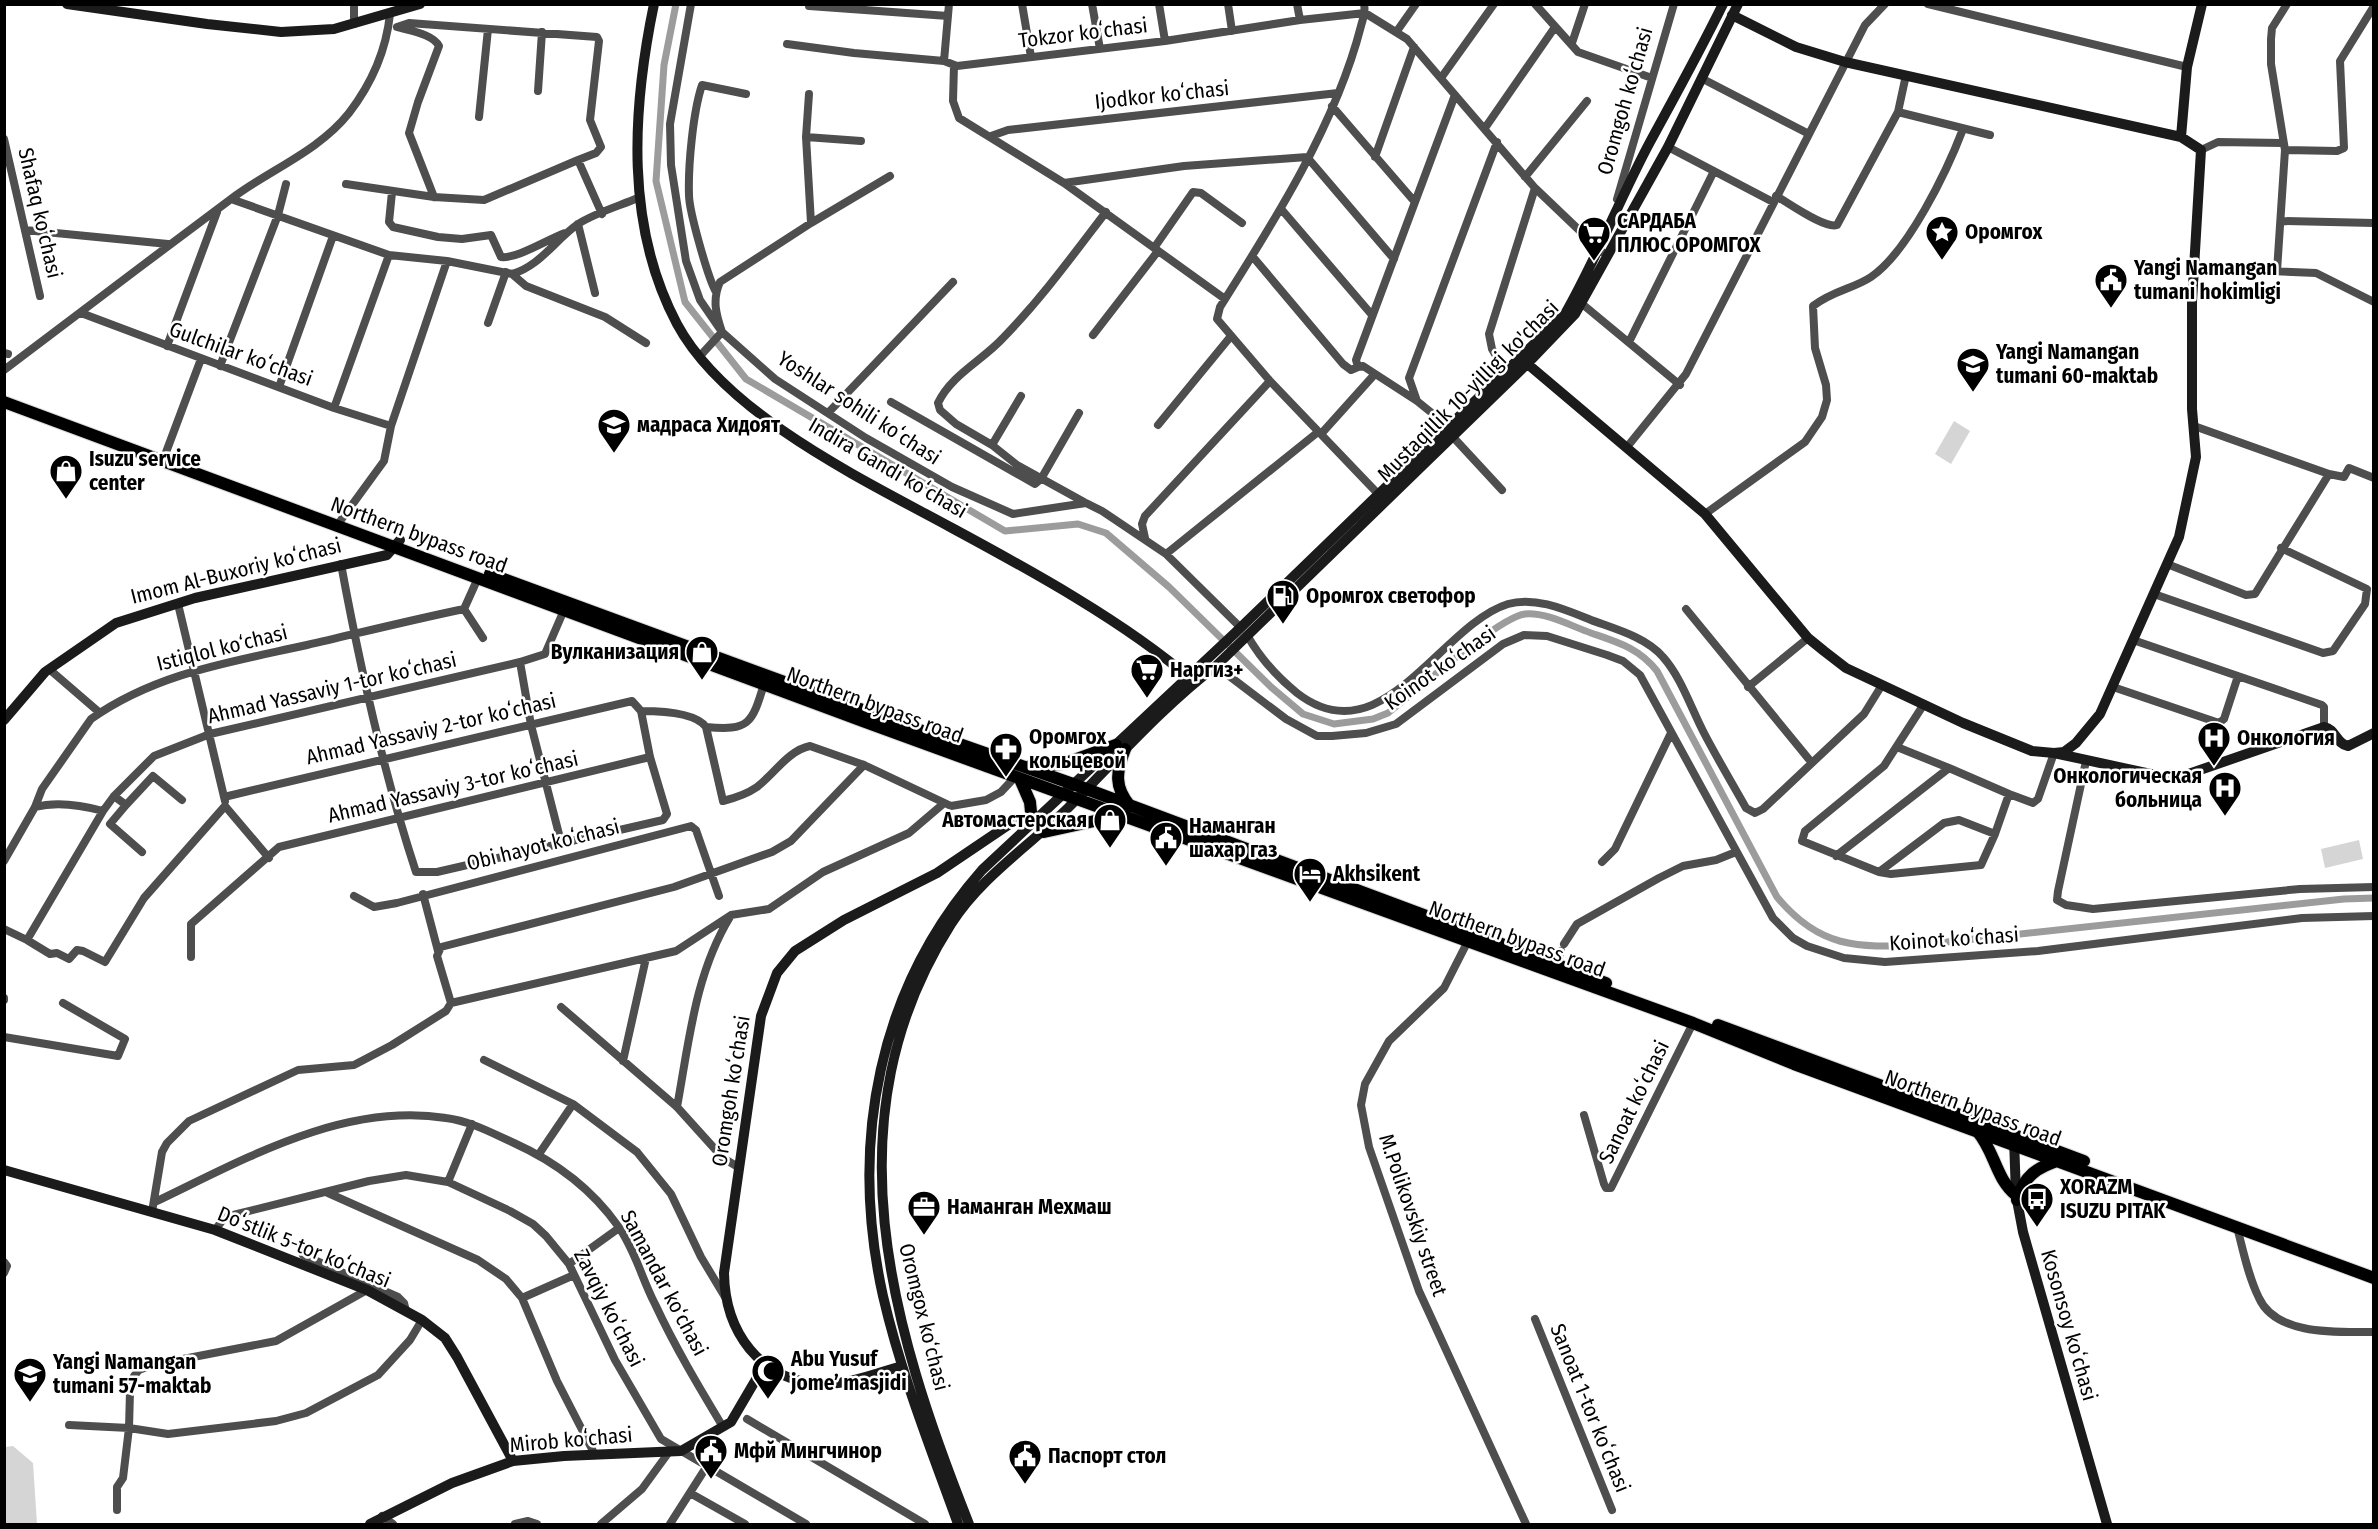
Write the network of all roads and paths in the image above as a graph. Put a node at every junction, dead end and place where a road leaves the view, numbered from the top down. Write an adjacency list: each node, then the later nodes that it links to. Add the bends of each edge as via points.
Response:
1 (67, 4): 30 (street, via 281,32)
2 (354, 4): 30 (street)
3 (420, 4): 28 (street)
4 (654, 4): 85 (street, Indira Gandi koʻchasi, via 644,50 636,171)
5 (691, 4): 123 (street, Yoshlar sohili koʻchasi, via 670,124 671,165 686,261 700,300)
6 (948, 4): 27 (street)
7 (1022, 4): 42 (street)
8 (1092, 4): 41 (street)
9 (1159, 4): 37 (street)
10 (1228, 4): 34 (street)
11 (1298, 4): 29 (street)
12 (1416, 4): 35 (street)
13 (1494, 4): 48 (street)
14 (1535, 4): 32 (street)
15 (1585, 4): 38 (street)
16 (1674, 4): 49 (street, Oromgoh koʻchasi)
17 (1723, 4): 89 (street, Mustaqillik 10-yilligi ko'chasi)
18 (1738, 4): 26 (street, Mustaqillik 10-yilligi ko'chasi)
19 (1885, 4): 44 (street, via 1865,25)
20 (1928, 4): 46 (street)
21 (2202, 4): 46 (street)
22 (2287, 4): 70 (street, via 2272,28 2271,39)
23 (809, 6): 27 (street)
24 (2373, 6): 70 (street, via 2340,61 2344,148 2337,151)
25 (1365, 9): 29 (street, Tokzor koʻchasi); 35 (street); 52 (street, via 1357,46)
26 (1732, 15): 44 (street, via 1796,47); 50 (street, Mustaqillik 10-yilligi ko'chasi)
27 (948, 16): 43 (street)
28 (389, 19): 30 (street); 31 (street); 86 (street, via 387,40 372,79 348,115 318,143)
29 (1300, 20): 34 (street, Tokzor koʻchasi)
30 (354, 24)
31 (398, 27): 33 (street, via 409,23); 84 (street, via 437,41 439,46 410,133)
32 (1555, 27): 38 (street); 60 (street)
33 (488, 29): 36 (street); 59 (street)
34 (1233, 31): 37 (street, Tokzor koʻchasi)
35 (1397, 31): 40 (street)
36 (542, 32): 51 (street); 75 (street, via 589,35 599,41 590,120 601,147)
37 (1166, 41): 41 (street, Tokzor koʻchasi)
38 (1572, 43): 49 (street, via 1578,52)
39 (787, 44): 43 (street, Tokzor koʻchasi)
40 (1414, 47): 48 (street); 74 (street)
41 (1100, 49): 42 (street, Tokzor koʻchasi)
42 (1031, 57): 45 (street, Tokzor koʻchasi)
43 (944, 61): 45 (street, Tokzor koʻchasi)
44 (1845, 62): 47 (street); 62 (street)
45 (954, 65): 64 (street, via 955,111 967,123)
46 (2187, 67): 66 (street)
47 (1906, 75): 58 (street); 66 (street)
48 (1441, 78): 55 (street)
49 (1652, 78): 89 (street, Oromgoh koʻchasi, via 1617,201)
50 (1701, 78): 62 (street); 71 (street, Mustaqillik 10-yilligi ko'chasi)
51 (538, 91)
52 (1338, 93): 57 (street); 64 (street, Ijodkor koʻchasi, via 1008,130)
53 (746, 94): 114 (street, via 702,85 698,102 688,197 709,280)
54 (809, 94): 65 (street)
55 (1455, 95): 60 (street); 88 (street)
56 (1587, 101): 78 (street)
57 (1332, 105): 73 (street); 74 (street)
58 (1898, 112): 61 (street); 87 (street, via 1837,225 1832,227)
59 (479, 117)
60 (1485, 128): 69 (street)
61 (1963, 129): 63 (street); 164 (street, via 1906,240 1886,265 1870,279 1829,294 1813,306 1815,348 1827,400 1817,425 1805,442)
62 (1809, 134): 87 (street)
63 (1990, 135)
64 (991, 136): 79 (street)
65 (806, 137): 68 (street); 96 (street)
66 (2181, 137): 72 (street)
67 (4, 139): 100 (street, Shafaq koʻchasi)
68 (861, 141)
69 (1497, 142): 78 (street); 142 (street, via 1412,369 1410,386)
70 (2283, 146): 72 (street, via 2218,142); 95 (street)
71 (1668, 147): 76 (street); 105 (street, Mustaqillik 10-yilligi ko'chasi)
72 (2201, 150): 110 (street)
73 (1307, 157): 79 (street, via 1184,166); 91 (street); 108 (street)
74 (1375, 157): 88 (street)
75 (578, 160): 84 (street, via 484,200); 93 (street)
76 (1714, 171): 87 (street); 126 (street)
77 (890, 176): 96 (street)
78 (1525, 177): 82 (street)
79 (1064, 183): 92 (street)
80 (286, 184): 94 (street)
81 (346, 184): 83 (street)
82 (1535, 188): 105 (street); 135 (street, via 1489,334 1492,349)
83 (392, 192): 84 (street); 101 (street, via 389,222 393,227 462,239 491,235 501,257 520,254 544,240)
84 (434, 197)
85 (638, 198): 93 (street); 129 (street, Indira Gandi koʻchasi, via 657,278 678,326)
86 (231, 199): 90 (street); 94 (street)
87 (1775, 199): 138 (street)
88 (1414, 201): 108 (street)
89 (1619, 209): 105 (street, Mustaqillik 10-yilligi ko'chasi)
90 (217, 210): 103 (street); 128 (street)
91 (1282, 210): 107 (street); 121 (street)
92 (1106, 212): 104 (street); 155 (street, via 1003,339 959,376 939,399 940,410 956,424)
93 (602, 214): 99 (street)
94 (278, 215): 102 (street); 132 (street)
95 (2281, 221): 98 (street); 111 (street)
96 (811, 223): 114 (street, via 720,282)
97 (1242, 223): 104 (street, via 1194,192)
98 (2373, 223)
99 (578, 224): 101 (street); 115 (street)
100 (25, 230): 103 (street); 116 (street, Shafaq koʻchasi)
101 (572, 231): 112 (street, via 522,271)
102 (333, 236): 106 (street); 139 (street)
103 (168, 244): 120 (street)
104 (1156, 249): 117 (street); 124 (street)
105 (1602, 253): 119 (street, Mustaqillik 10-yilligi ko'chasi); 131 (street, Mustaqillik 10-yilligi ko'chasi, via 1565,314)
106 (389, 255): 109 (street); 145 (street)
107 (1253, 257): 117 (street); 133 (street, via 1346,368)
108 (1394, 259): 121 (street)
109 (447, 261): 112 (street); 149 (street)
110 (2195, 268): 111 (street); 151 (street, via 2191,367)
111 (2277, 271): 118 (street, via 2316,273)
112 (509, 273): 122 (street); 127 (street, via 526,286 605,317)
113 (953, 282): 146 (street)
114 (716, 292): 123 (street, via 716,315)
115 (595, 293)
116 (40, 296)
117 (1225, 299): 125 (street, via 1217,319)
118 (2373, 302)
119 (1581, 303): 126 (street); 131 (street, Mustaqillik 10-yilligi ko'chasi, via 1575,314)
120 (81, 313): 128 (street, Gulchilar koʻchasi); 134 (street)
121 (1372, 315): 133 (street, via 1358,351)
122 (488, 323)
123 (722, 332): 129 (street); 146 (street, Yoshlar sohili koʻchasi, via 775,379)
124 (1093, 335)
125 (1231, 336): 137 (street); 148 (street)
126 (1629, 342): 138 (street)
127 (646, 343)
128 (167, 346): 130 (street, Gulchilar koʻchasi)
129 (703, 352): 190 (street, Indira Gandi koʻchasi, via 709,369 752,409 838,466 1095,611)
130 (201, 359): 132 (street, Gulchilar koʻchasi); 157 (street)
131 (1524, 362): 135 (street, Mustaqillik 10-yilligi ko'chasi); 153 (street, Mustaqillik 10-yilligi ko'chasi); 156 (street)
132 (220, 366): 139 (street, Gulchilar koʻchasi)
133 (1358, 367): 136 (street, via 1363,366)
134 (4, 370)
135 (1506, 373): 150 (street, Mustaqillik 10-yilligi ko'chasi)
136 (1374, 375): 142 (street); 152 (street)
137 (1270, 381): 152 (street); 166 (street, via 1145,516 1142,531)
138 (1680, 385): 156 (street)
139 (279, 387): 145 (street, Gulchilar koʻchasi)
140 (4, 396): 154 (main road, Northern bypass road)
141 (1022, 396): 155 (street)
142 (1417, 400): 150 (street)
143 (4, 402): 154 (main road, Northern bypass road)
144 (891, 402): 160 (street, via 1035,484)
145 (334, 408): 149 (street, Gulchilar koʻchasi)
146 (828, 412): 163 (street, Yoshlar sohili koʻchasi, via 943,482 1007,512)
147 (1079, 413): 160 (street)
148 (1158, 425)
149 (391, 426): 165 (street, via 384,460)
150 (1448, 426): 162 (street, Mustaqillik 10-yilligi ko'chasi)
151 (2194, 426): 158 (street); 171 (street, via 2196,457 2179,537)
152 (1320, 433): 162 (street); 169 (street)
153 (1453, 437): 161 (street); 162 (street, Mustaqillik 10-yilligi ko'chasi)
154 (118, 441): 157 (main road, Northern bypass road); 167 (main road, Northern bypass road)
155 (992, 445): 160 (street)
156 (1627, 447): 164 (street)
157 (165, 455): 165 (main road, Northern bypass road)
158 (2329, 474): 159 (street, via 2344,477 2349,468); 168 (street)
159 (2373, 478)
160 (1041, 479): 163 (street)
161 (1502, 490)
162 (1382, 498): 181 (street, Mustaqillik 10-yilligi ko'chasi)
163 (1086, 503): 166 (street)
164 (1705, 514): 183 (street)
165 (340, 520): 167 (main road, Northern bypass road)
166 (1146, 539): 169 (street)
167 (398, 543): 170 (street, Imom Al-Buxoriy koʻchasi, via 387,555); 172 (main road, Northern bypass road); 179 (main road, Northern bypass road)
168 (2281, 548): 171 (street, via 2258,591 2251,595); 174 (street, via 2361,585)
169 (1166, 554): 181 (street)
170 (341, 564): 175 (street, Imom Al-Buxoriy koʻchasi); 180 (street)
171 (2167, 564): 173 (street)
172 (478, 578): 176 (street); 178 (main road, Northern bypass road)
173 (2154, 594): 174 (street, via 2323,653 2333,651); 184 (street)
174 (2371, 598)
175 (178, 604): 187 (street, Imom Al-Buxoriy koʻchasi, via 116,623); 188 (street)
176 (464, 609): 180 (street, Istiqlol ko‘chasi); 182 (street)
177 (1686, 609): 193 (street)
178 (564, 610): 179 (main road, Northern bypass road); 186 (street, Ahmad Yassaviy 1-tor koʻchasi, via 545,654)
179 (628, 628): 191 (main road, Northern bypass road); 196 (main road, Northern bypass road)
180 (354, 634): 188 (street, Istiqlol ko‘chasi); 195 (street)
181 (1241, 634): 185 (street, Mustaqillik 10-yilligi ko'chasi); 213 (street, via 1264,663 1304,698 1331,711 1351,710 1393,694 1473,627 1506,605 1530,602 1554,606 1656,649 1749,811 1763,809)
182 (483, 638)
183 (1808, 638): 192 (street, via 1846,668); 193 (street)
184 (2133, 640): 189 (street); 194 (street)
185 (1217, 660): 190 (street, Mustaqillik 10-yilligi ko'chasi); 204 (street, Koinot koʻchasi, via 1304,730 1317,736 1349,735 1396,724 1503,644 1535,634 1632,667)
186 (520, 662): 195 (street, Ahmad Yassaviy 1-tor koʻchasi); 201 (street)
187 (49, 669): 199 (street); 200 (street, Imom Al-Buxoriy koʻchasi)
188 (196, 669): 199 (street, Istiqlol ko‘chasi, via 147,686); 206 (street)
189 (2238, 676): 194 (street, via 2224,719 2219,723); 203 (street, via 2322,705)
190 (1191, 680): 207 (street, Mustaqillik 10-yilligi ko'chasi)
191 (764, 684): 196 (main road, Northern bypass road); 202 (street, via 748,723 730,729)
192 (1882, 685): 197 (street); 213 (street, via 1868,709)
193 (1748, 687): 213 (street)
194 (2113, 687): 209 (street, via 2100,714 2076,743 2064,752)
195 (370, 696): 206 (street, Ahmad Yassaviy 1-tor koʻchasi); 210 (street)
196 (816, 699): 216 (main road, Northern bypass road)
197 (1924, 704): 208 (street); 209 (street, via 2002,740 2032,751)
198 (641, 711): 201 (street, Ahmad Yassaviy 2-tor koʻchasi, via 632,701); 202 (street, via 688,717 702,721); 211 (street)
199 (100, 712): 229 (street, Istiqlol ko‘chasi, via 42,789)
200 (4, 720)
201 (531, 725): 210 (street, Ahmad Yassaviy 2-tor koʻchasi); 217 (street)
202 (706, 727): 214 (street, via 723,801 751,791 805,747)
203 (2324, 727): 205 (street, via 2348,746); 212 (street, via 2174,779)
204 (1671, 733): 238 (street, Koinot koʻchasi); 243 (street, via 1615,849)
205 (2373, 733)
206 (210, 734): 222 (street, Ahmad Yassaviy 1-tor koʻchasi, via 154,756); 223 (street)
207 (1120, 747): 216 (main road); 218 (street); 219 (street); 231 (main road, via 1117,785)
208 (1897, 747): 215 (street); 240 (street, via 1875,775 1802,836 1803,842)
209 (2054, 753): 212 (street); 221 (street, via 2037,801)
210 (384, 758): 223 (street, Ahmad Yassaviy 2-tor koʻchasi); 232 (street)
211 (650, 758): 217 (street, Ahmad Yassaviy 3-tor koʻchasi); 236 (street, via 665,818)
212 (2086, 761): 246 (street, via 2058,891 2060,903 2093,909 2322,887)
213 (1812, 763)
214 (864, 765): 226 (street); 245 (street, via 782,848)
215 (1949, 768): 221 (street); 240 (street)
216 (1019, 774): 218 (main road, Northern bypass road); 220 (main road, Northern bypass road); 226 (street, via 986,800 957,807); 233 (main road, via 1030,802)
217 (546, 783): 232 (street, Ahmad Yassaviy 3-tor koʻchasi); 236 (street)
218 (1073, 784): 219 (main road, Northern bypass road); 220 (street)
219 (1086, 789): 224 (street); 231 (main road, Northern bypass road)
220 (1062, 794): 224 (main road, Northern bypass road); 233 (street)
221 (2010, 794): 235 (street)
222 (114, 796): 227 (street); 230 (street, Ahmad Yassaviy 1-tor koʻchasi)
223 (224, 796): 228 (street)
224 (1076, 799): 231 (main road, Northern bypass road); 234 (street)
225 (182, 800): 227 (street, via 153,776)
226 (943, 804): 250 (street, via 909,833 823,872 768,909)
227 (126, 805): 237 (street, via 110,824)
228 (225, 806): 241 (street); 254 (street, via 144,898 105,962 83,951 76,950 69,959 50,954)
229 (35, 807): 230 (street, via 79,805); 242 (street, Istiqlol ko‘chasi)
230 (104, 811): 254 (street, Ahmad Yassaviy 1-tor koʻchasi)
231 (1127, 811): 234 (main road); 253 (main road, Northern bypass road)
232 (398, 817): 236 (street, via 416,872 420,873); 241 (street, Ahmad Yassaviy 3-tor koʻchasi, via 279,847)
233 (1032, 822): 239 (street); 275 (street, Oromgoh koʻchasi, via 1027,818 1014,821 937,873 814,937 785,962 761,1016)
234 (1044, 832): 239 (street)
235 (1995, 834): 244 (street, via 1959,820 1944,823); 244 (street, via 1981,865)
236 (561, 842)
237 (142, 852)
238 (1736, 852): 251 (street, Koinot koʻchasi, via 1768,912 1783,929 1807,946 1861,961 2038,951 2302,918); 258 (street, via 1683,866 1577,924)
239 (1005, 856): 299 (street, Oromgox ko‘chasi, via 963,892 932,936 902,998 878,1078 870,1163 872,1210 883,1294); 324 (street, Oromgox ko‘chasi, via 962,909 924,974 901,1032 889,1078 881,1157 884,1237 899,1311 922,1393)
240 (1836, 856): 244 (street)
241 (269, 858): 256 (street, Ahmad Yassaviy 3-tor koʻchasi, via 191,924)
242 (4, 861)
243 (1602, 862)
244 (1879, 872)
245 (711, 874): 247 (street, Obi hayot koʻchasi, via 696,830 689,826); 249 (street, Obi hayot koʻchasi); 255 (street, via 653,893 441,947)
246 (2373, 887)
247 (423, 894): 248 (street, Obi hayot koʻchasi, via 374,907); 255 (street)
248 (354, 896)
249 (719, 896)
250 (731, 915): 257 (street, via 686,947); 268 (street, via 720,932 698,988)
251 (2373, 916)
252 (4, 929): 254 (street)
253 (1469, 938): 258 (main road, Northern bypass road); 262 (main road, Northern bypass road); 325 (street, M.Polikovskiy street, via 1444,988 1389,1041 1365,1084 1361,1105 1369,1147 1419,1291)
254 (27, 940)
255 (438, 951): 260 (street)
256 (191, 957)
257 (646, 958): 260 (street); 266 (street)
258 (1556, 964): 264 (main road, Northern bypass road)
259 (63, 1003): 263 (street, via 125,1039 118,1056)
260 (451, 1003): 280 (street, via 446,1011 354,1065 298,1070 189,1121 162,1152)
261 (561, 1006): 266 (street)
262 (1693, 1023): 264 (main road, Northern bypass road); 269 (street, Sanoat koʻchasi, via 1610,1188 1604,1184)
263 (4, 1037)
264 (1796, 1059): 271 (main road, Northern bypass road); 272 (main road, Northern bypass road)
265 (484, 1060): 267 (street)
266 (623, 1061): 268 (street)
267 (573, 1104): 273 (street); 292 (street, via 617,1135 658,1176)
268 (677, 1107): 275 (street, via 723,1158)
269 (1584, 1115)
270 (472, 1124): 273 (street, Samandar ko‘chasi); 277 (street); 280 (street, Samandar ko‘chasi, via 407,1114 341,1124 287,1140)
271 (1977, 1130): 272 (main road, Northern bypass road); 279 (main road, via 1989,1147 2002,1181)
272 (2014, 1138): 274 (main road, Northern bypass road); 279 (street, Kosonsoy koʻchasi); 287 (main road, Northern bypass road)
273 (539, 1155): 282 (street, Samandar ko‘chasi, via 582,1185)
274 (2060, 1160): 279 (main road, via 2029,1175); 281 (main road, Northern bypass road)
275 (738, 1167): 292 (street, Oromgoh koʻchasi, via 724,1273)
276 (4, 1170): 280 (street, Doʻstlik 5-tor koʻchasi)
277 (448, 1182): 278 (street, Zavqiy koʻchasi, via 406,1175); 286 (street, Zavqiy koʻchasi, via 533,1224)
278 (328, 1193): 283 (street, Zavqiy koʻchasi, via 225,1217); 293 (street, via 494,1268)
279 (2016, 1198): 326 (street, Kosonsoy koʻchasi, via 2031,1264)
280 (154, 1207): 283 (street, Doʻstlik 5-tor koʻchasi)
281 (2236, 1227): 290 (main road, Northern bypass road); 297 (street, via 2259,1299 2271,1315 2308,1328)
282 (619, 1228): 286 (street); 302 (street, Samandar ko‘chasi, via 674,1343)
283 (215, 1230): 291 (street, Doʻstlik 5-tor koʻchasi)
284 (303, 1255): 294 (street, via 398,1297)
285 (4, 1262): 288 (street)
286 (569, 1264): 289 (street, Zavqiy koʻchasi)
287 (2373, 1269)
288 (4, 1273)
289 (574, 1275): 293 (street); 304 (street, Zavqiy koʻchasi, via 649,1420 661,1439)
290 (2373, 1278)
291 (367, 1290): 294 (street, Doʻstlik 5-tor koʻchasi); 303 (street, via 276,1341 139,1370 130,1391)
292 (725, 1297): 298 (street, Oromgoh koʻchasi, via 749,1351)
293 (522, 1298): 306 (street, via 548,1363)
294 (406, 1311): 296 (street, Doʻstlik 5-tor koʻchasi)
295 (1535, 1319): 311 (street, Sanoat 1-tor koʻchasi)
296 (422, 1320): 303 (street, via 410,1340 378,1375 306,1413 276,1421 168,1434); 307 (street, Doʻstlik 5-tor koʻchasi, via 445,1338)
297 (2373, 1332)
298 (765, 1364): 299 (street, Oromgoh koʻchasi, via 801,1381 823,1384 863,1378); 302 (street, via 738,1414)
299 (902, 1366): 323 (street, Oromgox ko‘chasi)
300 (747, 1419): 322 (street)
301 (69, 1425): 303 (street)
302 (723, 1427): 304 (street)
303 (129, 1428): 310 (street, via 123,1478 117,1487)
304 (681, 1451): 305 (street, Mirob koʻchasi); 308 (street, Zavqiy koʻchasi)
305 (669, 1452): 306 (street, Mirob koʻchasi); 318 (street, via 642,1489)
306 (595, 1455): 307 (street, Mirob koʻchasi)
307 (513, 1461): 312 (street, Mirob koʻchasi, via 452,1483)
308 (707, 1466): 309 (street); 313 (street, Zavqiy koʻchasi)
309 (690, 1493): 319 (street); 320 (street)
310 (117, 1510)
311 (1612, 1510)
312 (382, 1516): 314 (street, Mirob koʻchasi); 315 (street)
313 (794, 1521): 321 (street, Zavqiy koʻchasi)
314 (370, 1524)
315 (393, 1524)
316 (515, 1524): 317 (street)
317 (537, 1524)
318 (601, 1524)
319 (670, 1524)
320 (745, 1524)
321 (806, 1524)
322 (925, 1524)
323 (958, 1524)
324 (969, 1524)
325 (1526, 1524)
326 (2107, 1524)

